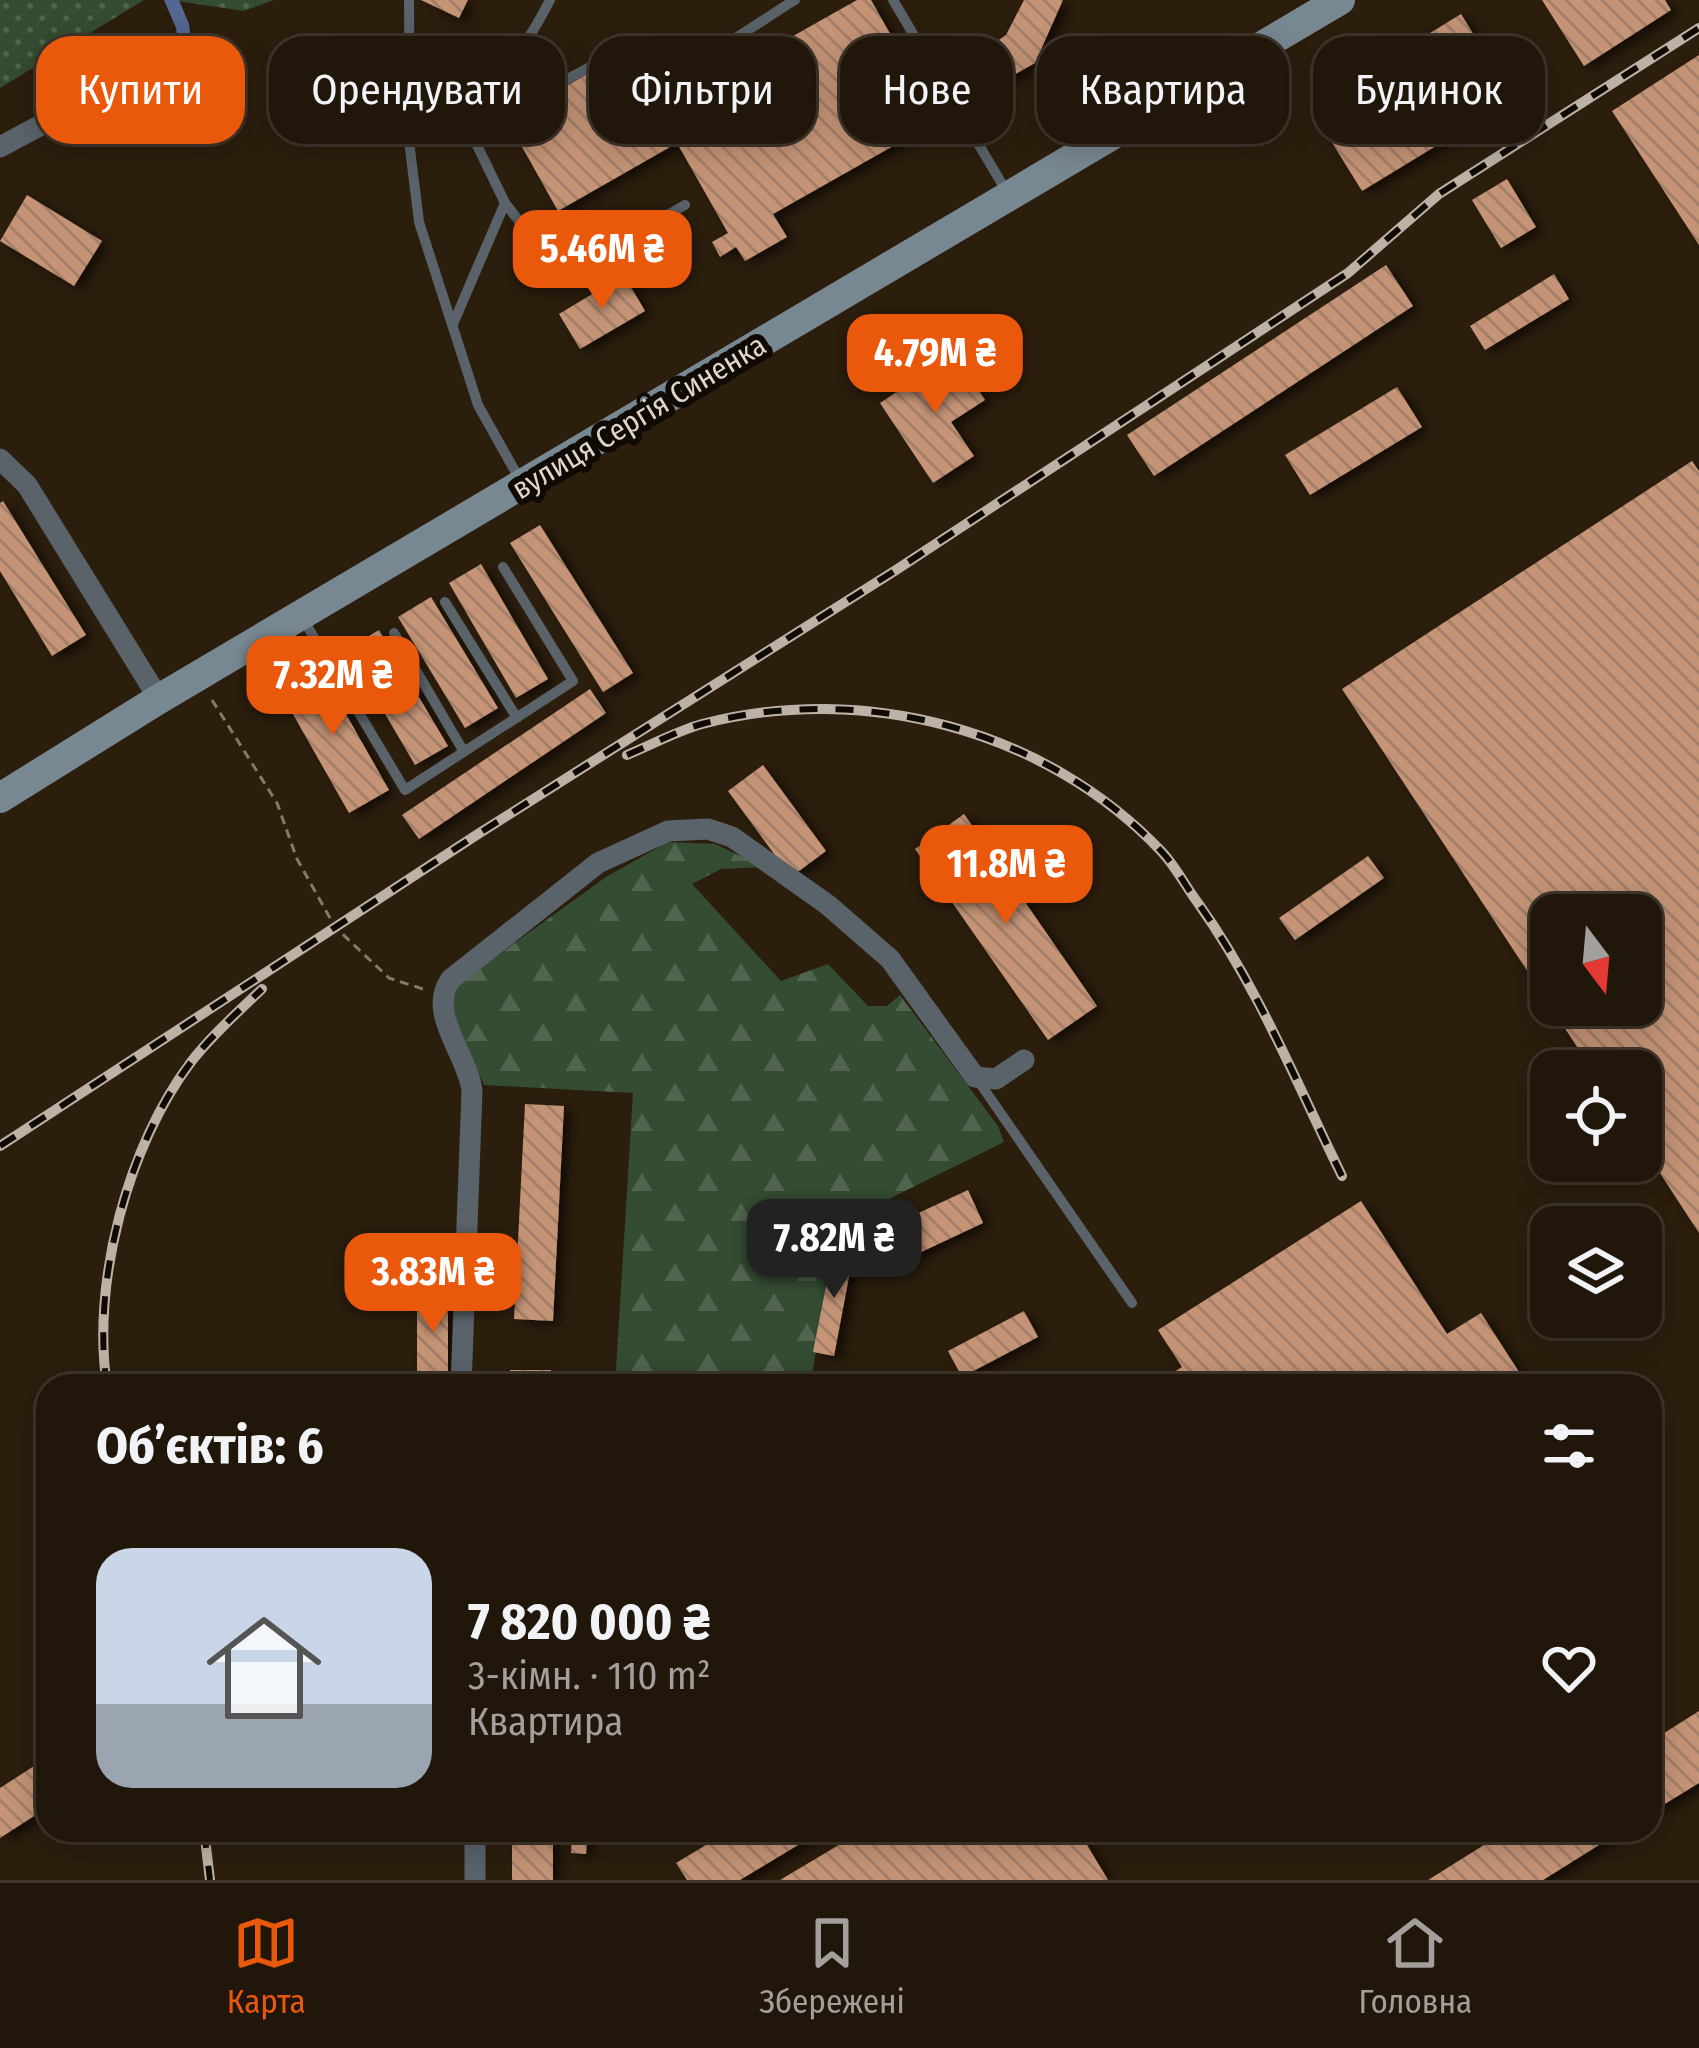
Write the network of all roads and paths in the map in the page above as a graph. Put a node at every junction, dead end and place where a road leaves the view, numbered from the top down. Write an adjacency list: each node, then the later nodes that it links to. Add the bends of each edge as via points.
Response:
1 (409, 0): 6 (lane)
2 (550, 0): 7 (lane)
3 (795, 0): 12 (lane, via 688,62 657,68 614,56 488,119 474,139)
4 (893, 0): 11 (lane)
5 (1340, 0): 11 (street, вулиця Сергія Синенка)
6 (410, 36)
7 (532, 36)
8 (36, 127): 10 (street)
9 (410, 144): 14 (lane, via 419,222)
10 (0, 146)
11 (1010, 197): 16 (street, вулиця Сергія Синенка)
12 (505, 203): 13 (lane, via 544,251 575,262); 14 (lane)
13 (685, 205)
14 (453, 324): 16 (lane, via 478,405)
15 (0, 459): 22 (street, via 27,484)
16 (524, 486): 19 (street, вулиця Сергія Синенка)
17 (503, 567): 23 (lane, via 573,681)
18 (445, 602): 23 (lane)
19 (301, 616): 21 (street, вулиця Сергія Синенка); 24 (lane, via 405,790)
20 (394, 633): 24 (lane)
21 (197, 677): 22 (street, вулиця Сергія Синенка); 26 (path, via 277,803 335,927 389,978)
22 (159, 699): 25 (street, вулиця Сергія Синенка)
23 (517, 718): 24 (lane)
24 (464, 752)
25 (0, 798)
26 (441, 995): 28 (street, via 598,863 668,831 709,829 828,905 890,959); 30 (street, via 472,1091)
27 (1024, 1060): 28 (street, via 996,1079)
28 (975, 1077): 29 (lane)
29 (1132, 1303)
30 (461, 1374)
31 (475, 1842): 32 (street)
32 (475, 1880)

